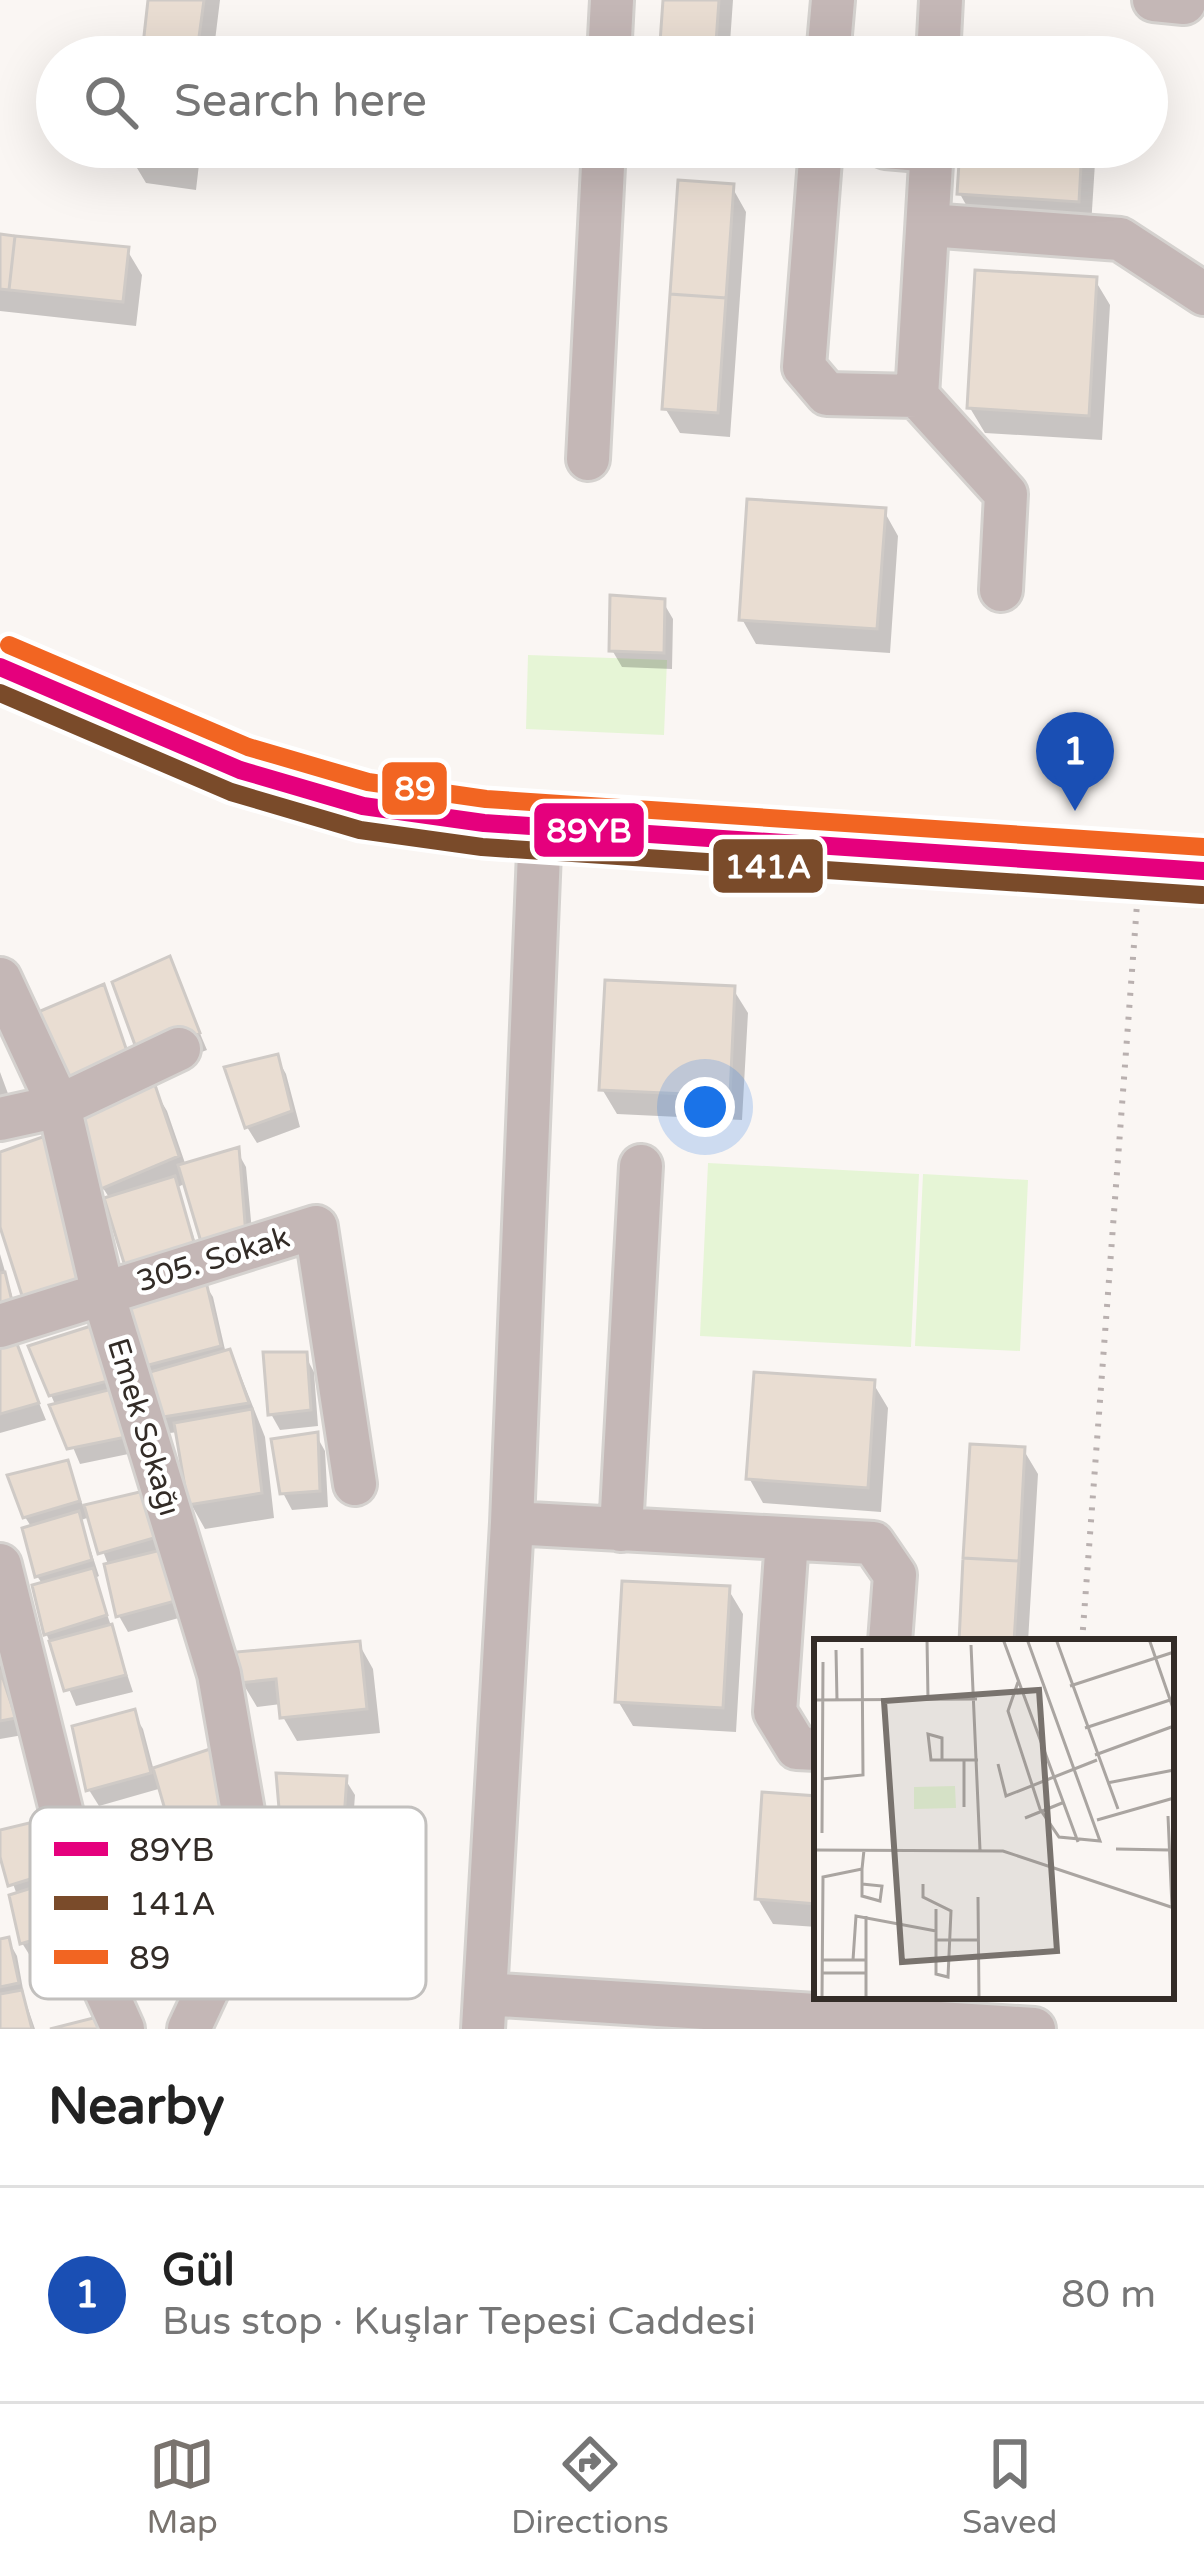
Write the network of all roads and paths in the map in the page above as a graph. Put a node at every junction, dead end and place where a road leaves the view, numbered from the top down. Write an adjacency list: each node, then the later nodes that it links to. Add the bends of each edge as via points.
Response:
1 (612, 0): 4 (street)
2 (833, 0): 5 (street)
3 (941, 0): 6 (street)
4 (610, 36)
5 (830, 36)
6 (939, 36)
7 (603, 168): 13 (street)
8 (819, 168): 12 (street, via 804,367 826,394)
9 (931, 168): 10 (street)
10 (928, 225): 11 (street, via 1120,239); 12 (street)
11 (1204, 294)
12 (917, 396): 14 (street, via 1006,494)
13 (588, 459)
14 (1000, 590)
15 (0, 667): 16 (street, via 240,770 363,806)
16 (540, 827): 17 (street); 27 (street)
17 (1139, 867): 18 (street); 32 (path)
18 (1204, 871)
19 (0, 980): 21 (street, Emek Sokağı)
20 (179, 1049): 21 (street)
21 (59, 1106): 22 (street); 24 (street, Emek Sokağı)
22 (0, 1119)
23 (641, 1166): 28 (street)
24 (103, 1294): 25 (street, 305. Sokak); 26 (street, 305. Sokak, via 316,1227); 35 (street, Emek Sokağı, via 219,1674)
25 (0, 1326)
26 (355, 1484)
27 (512, 1523): 28 (street); 38 (street)
28 (621, 1529): 29 (street)
29 (787, 1539): 31 (street, via 873,1544 896,1575); 33 (street, via 775,1712 797,1748)
30 (0, 1564): 34 (street)
31 (890, 1639)
32 (1082, 1639)
33 (814, 1749)
34 (60, 1807)
35 (242, 1807)
36 (109, 1999): 40 (street)
37 (203, 1999): 41 (street, Emek Sokağı)
38 (484, 2012): 39 (street)
39 (864, 2024): 42 (street)
40 (123, 2029)
41 (189, 2029)
42 (1034, 2029)

